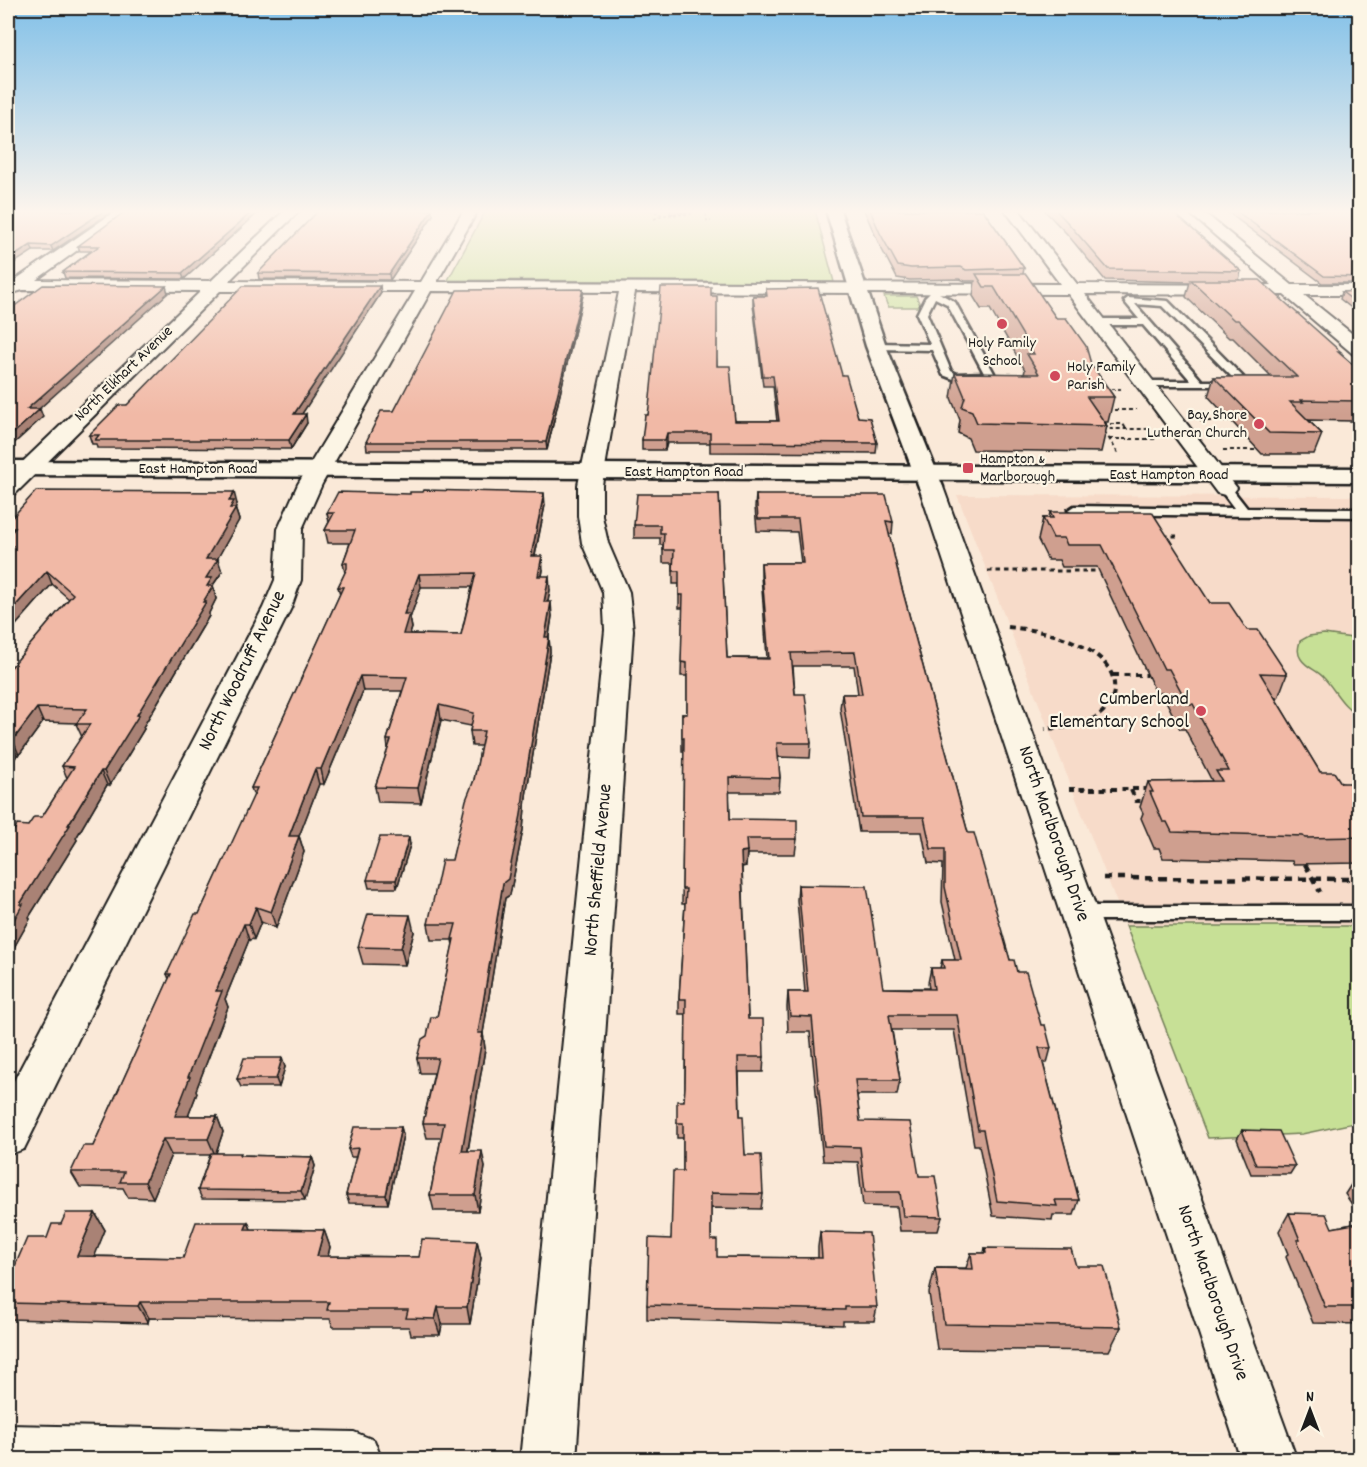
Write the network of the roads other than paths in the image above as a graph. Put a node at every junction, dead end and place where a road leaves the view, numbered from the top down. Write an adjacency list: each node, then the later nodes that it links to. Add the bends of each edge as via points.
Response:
1 (24, 278): 9 (street)
2 (222, 278): 7 (street, North Elkhart Avenue)
3 (430, 278): 8 (street, North Woodruff Avenue)
4 (853, 278): 11 (main road, North Marlborough Drive)
5 (1063, 278): 12 (street)
6 (1273, 278): 13 (street)
7 (215, 285): 8 (street); 9 (street); 26 (street, North Elkhart Avenue)
8 (425, 286): 10 (street); 25 (street, North Woodruff Avenue)
9 (11, 287)
10 (628, 287): 11 (street); 27 (street, North Sheffield Avenue)
11 (856, 288): 15 (street); 19 (main road, North Marlborough Drive)
12 (1071, 289): 15 (street); 16 (street); 17 (street)
13 (1287, 290): 14 (street); 16 (street); 21 (street)
14 (1359, 290)
15 (934, 291): 20 (lane, via 922,314); 20 (lane, via 951,302 989,373 983,378 950,376)
16 (1122, 295): 18 (lane); 23 (lane, via 1165,303 1244,384)
17 (1096, 322): 18 (lane); 22 (street)
18 (1146, 322): 23 (lane)
19 (876, 346): 20 (lane); 28 (main road, North Marlborough Drive)
20 (936, 346)
21 (1359, 350)
22 (1145, 384): 23 (lane); 29 (street)
23 (1199, 384)
24 (1359, 476): 29 (main road, East Hampton Road)
25 (314, 477): 26 (main road, East Hampton Road); 27 (main road, East Hampton Road); 36 (street, North Woodruff Avenue, via 290,529 288,580 277,608)
26 (13, 478)
27 (592, 478): 28 (main road, East Hampton Road); 39 (street, North Sheffield Avenue, via 590,516 595,543 616,592 619,630)
28 (929, 480): 29 (main road, East Hampton Road); 34 (street, North Marlborough Drive)
29 (1221, 482): 30 (main road, East Hampton Road); 32 (lane)
30 (1359, 488)
31 (1074, 510): 32 (lane)
32 (1244, 512): 33 (lane)
33 (1359, 513)
34 (1080, 913): 35 (lane); 40 (street, North Marlborough Drive)
35 (1359, 913)
36 (8, 1135)
37 (8, 1453): 38 (street)
38 (354, 1460)
39 (548, 1460)
40 (1269, 1460)

